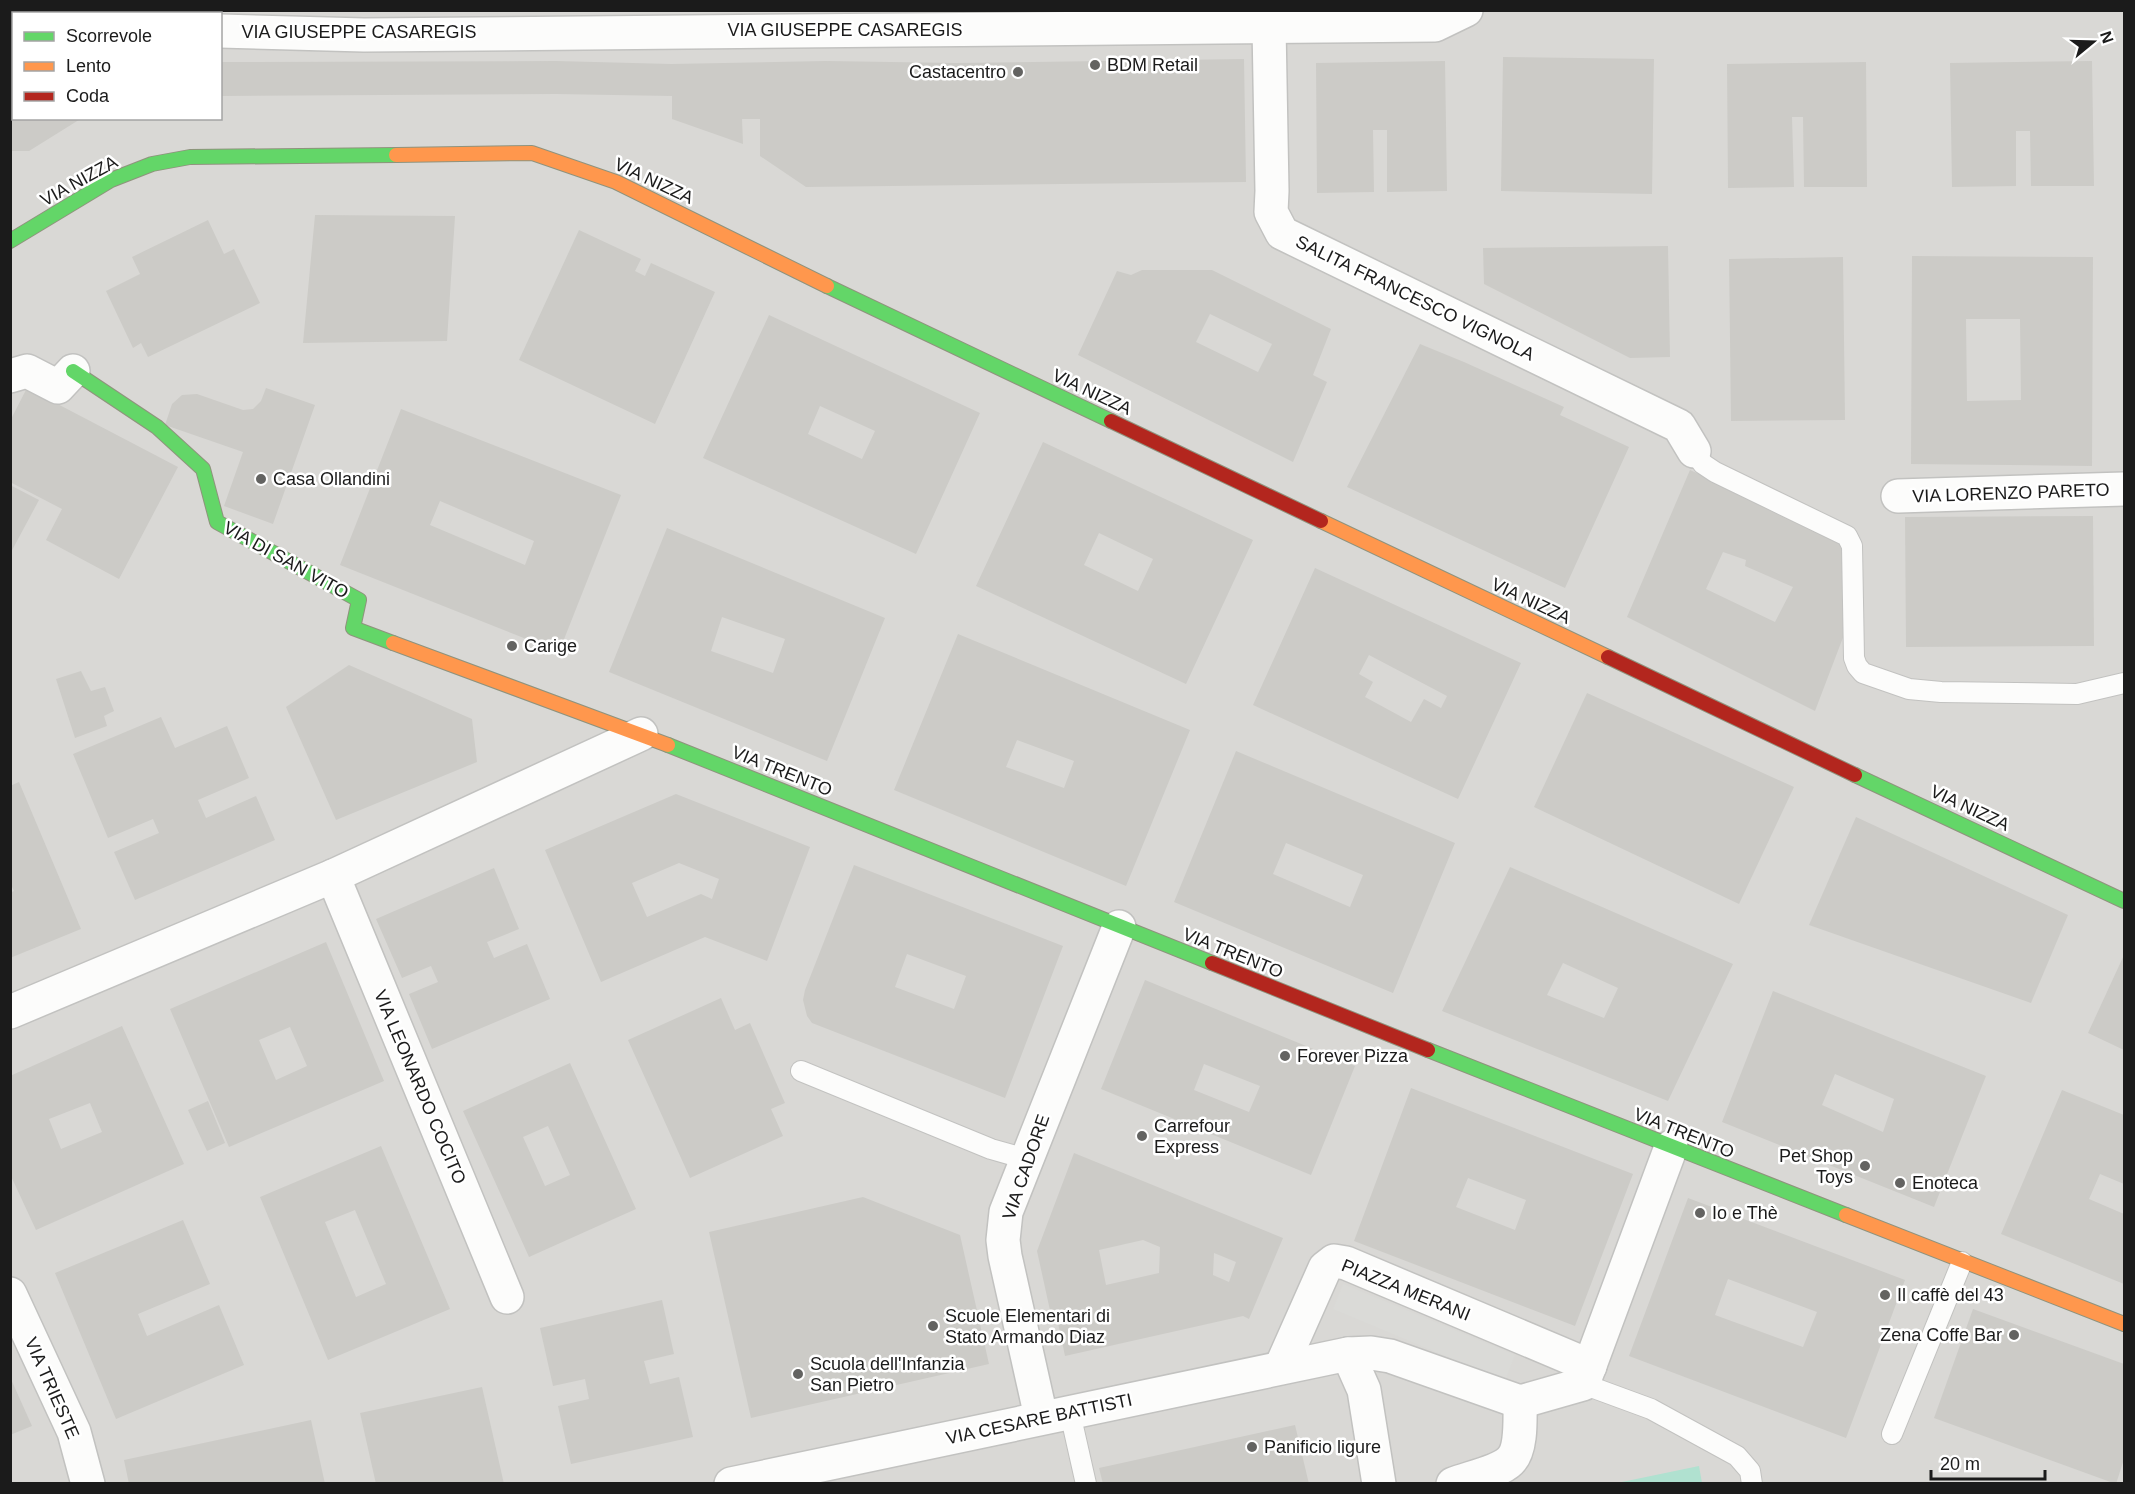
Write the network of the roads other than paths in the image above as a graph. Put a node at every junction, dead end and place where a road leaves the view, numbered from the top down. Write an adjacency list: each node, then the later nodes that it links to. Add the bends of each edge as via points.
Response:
1 (1466, 10): 2 (street, VIA GIUSEPPE CASAREGIS, via 1435,26)
2 (1269, 26): 3 (street, VIA GIUSEPPE CASAREGIS, via 374,34); 7 (street, SALITA FRANCESCO VIGNOLA, via 1271,212 1282,233 1679,426)
3 (222, 31)
4 (10, 241): 14 (street, VIA NIZZA, via 111,180 152,164 190,157 532,153 616,182 774,261)
5 (73, 371): 6 (street, VIA DI SAN VITO, via 58,387 27,371); 10 (street, VIA DI SAN VITO, via 157,427 203,469 217,522)
6 (10, 376)
7 (1694, 451): 11 (lane, via 1715,472 1847,536 1852,546 1854,658 1863,673 1909,688 1941,692 2078,694)
8 (2124, 489): 9 (street, VIA LORENZO PARETO)
9 (1898, 496)
10 (359, 600): 12 (street, VIA TRENTO, via 353,628)
11 (2124, 683)
12 (641, 734): 13 (street); 15 (street, VIA TRENTO)
13 (333, 876): 16 (street); 22 (street, VIA LEONARDO COCITO)
14 (2124, 901)
15 (1119, 927): 18 (street, VIA TRENTO); 19 (street, VIA CADORE)
16 (10, 1012)
17 (801, 1071): 19 (lane, via 991,1149)
18 (1671, 1147): 20 (street, VIA TRENTO); 26 (street)
19 (1026, 1159): 28 (street, VIA CADORE, via 1006,1212 1003,1240 1026,1353)
20 (1962, 1262): 23 (street, VIA TRENTO); 29 (lane)
21 (10, 1294): 30 (street, VIA TRIESTE, via 74,1432)
22 (507, 1297)
23 (2124, 1324)
24 (1347, 1354): 25 (street, VIA CESARE BATTISTI); 27 (street, via 1390,1356); 33 (street, via 1364,1390)
25 (1281, 1367): 26 (street, PIAZZA MERANI, via 1324,1268 1334,1261 1346,1263); 28 (street, VIA CESARE BATTISTI)
26 (1586, 1375): 27 (street); 35 (lane, PIAZZA MERANI, via 1737,1456 1750,1471)
27 (1520, 1401): 34 (street, via 1519,1439 1510,1461)
28 (1056, 1415): 31 (street, VIA CESARE BATTISTI); 32 (lane)
29 (1892, 1434)
30 (88, 1484)
31 (731, 1484)
32 (1086, 1484)
33 (1379, 1484)
34 (1453, 1484)
35 (1752, 1484)

